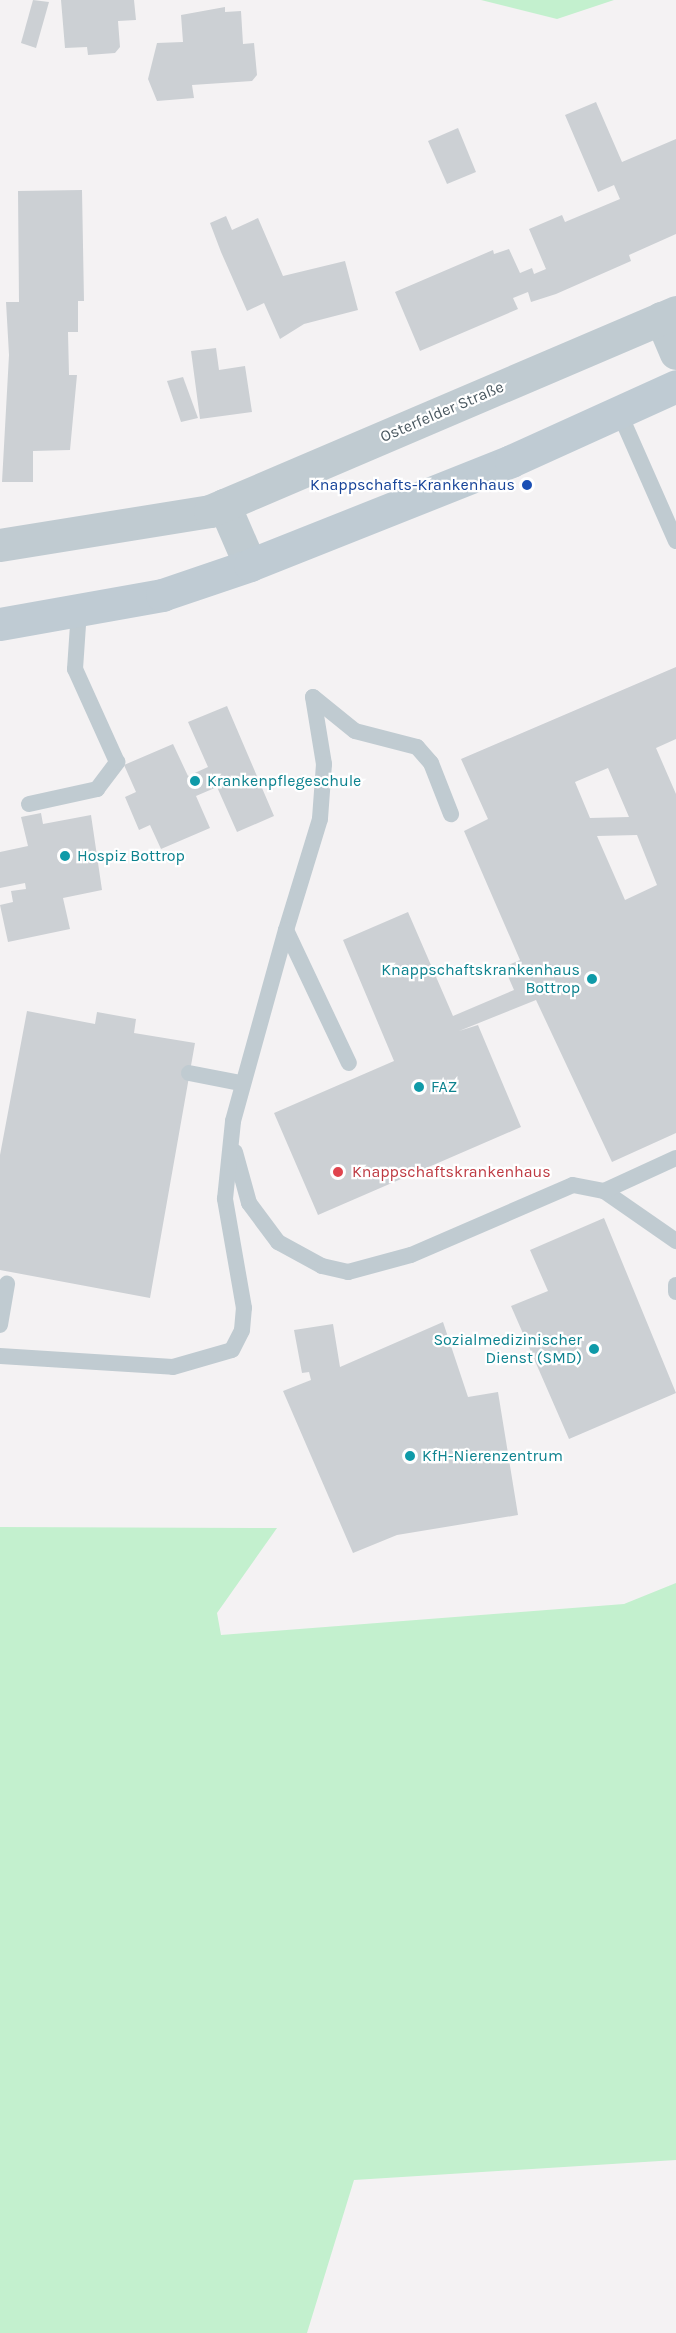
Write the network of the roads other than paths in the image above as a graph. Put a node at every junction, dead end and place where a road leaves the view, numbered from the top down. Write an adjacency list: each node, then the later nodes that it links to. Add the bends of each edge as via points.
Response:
1 (668, 315): 2 (street, Osterfelder Straße); 5 (street, Osterfelder Straße)
2 (676, 353)
3 (676, 386): 4 (main road)
4 (619, 412): 6 (lane); 8 (main road)
5 (224, 505): 7 (street, Osterfelder Straße); 8 (street)
6 (676, 541)
7 (0, 545)
8 (250, 565): 9 (main road, via 162,595)
9 (79, 610): 10 (main road); 11 (lane, via 75,669 117,762 97,789)
10 (0, 624)
11 (29, 804)
12 (451, 814): 13 (lane, via 431,763 417,747 355,731 313,697 324,764 320,819)
13 (286, 930): 14 (lane); 16 (lane)
14 (349, 1063)
15 (189, 1073): 16 (lane)
16 (241, 1083): 17 (lane)
17 (233, 1121): 19 (lane, via 237,1167 259,1221 298,1256 348,1272 411,1255 573,1185); 25 (lane, via 225,1198 244,1308 242,1330 232,1350 173,1367)
18 (676, 1158): 19 (lane)
19 (604, 1191): 20 (lane)
20 (676, 1241)
21 (8, 1284): 24 (lane)
22 (676, 1285): 23 (lane)
23 (676, 1292)
24 (0, 1325)
25 (0, 1356)

